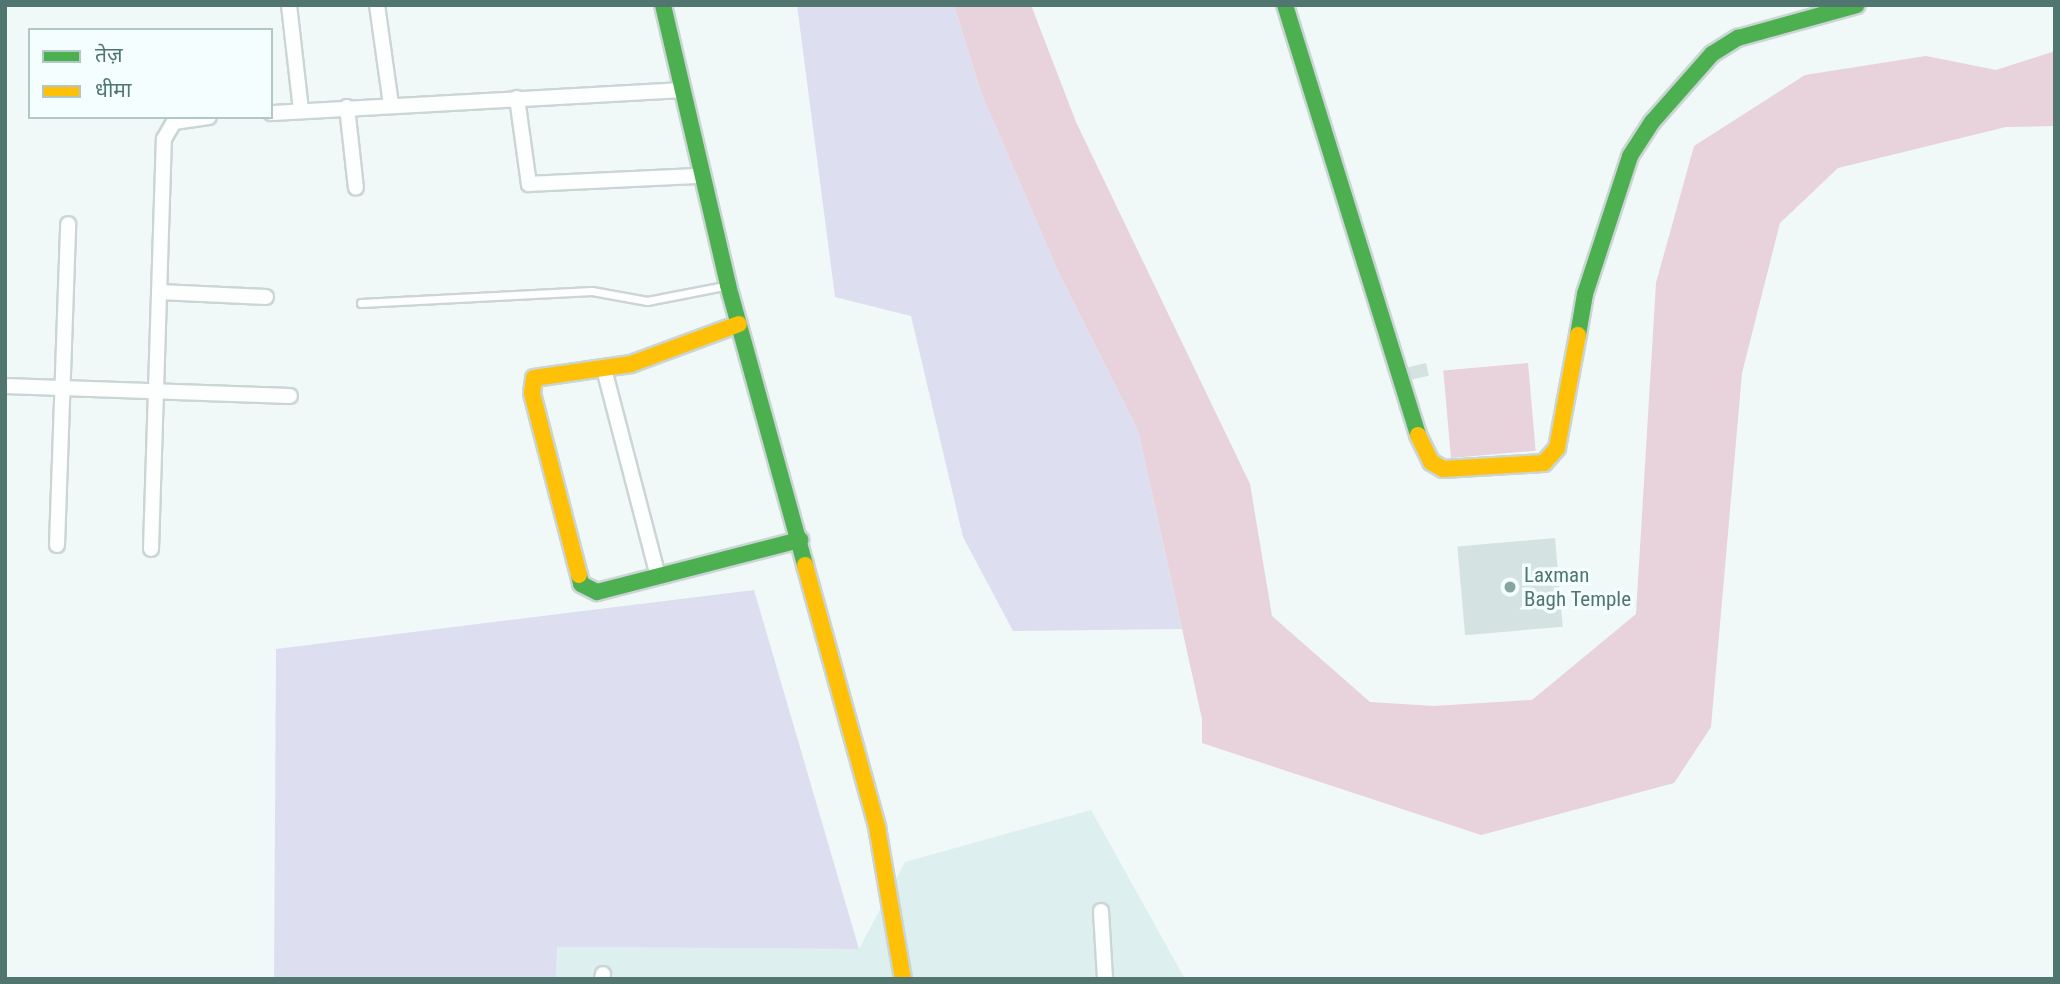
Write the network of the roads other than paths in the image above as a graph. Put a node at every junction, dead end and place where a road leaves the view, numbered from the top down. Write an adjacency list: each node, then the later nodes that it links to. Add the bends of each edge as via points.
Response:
1 (289, 5): 10 (street)
2 (377, 5): 8 (street)
3 (663, 5): 6 (street)
4 (1284, 5): 5 (street, via 1420,440 1430,462 1443,469 1544,463 1557,447 1585,294 1630,156 1678,93 1713,54 1738,38)
5 (1857, 5)
6 (680, 90): 7 (street); 13 (street)
7 (517, 98): 8 (street); 13 (street, via 529,184)
8 (391, 104): 9 (street)
9 (347, 107): 10 (street); 14 (street)
10 (301, 110): 11 (street)
11 (273, 113)
12 (195, 119): 17 (street, via 174,122 164,139)
13 (700, 176): 16 (street)
14 (356, 188)
15 (68, 224): 23 (street)
16 (728, 285): 19 (lane, via 647,301 592,291); 20 (street)
17 (159, 292): 18 (street); 24 (street)
18 (266, 297)
19 (361, 303)
20 (738, 324): 21 (street, via 656,357); 26 (street)
21 (604, 369): 29 (street); 29 (street, via 541,376 531,384 581,584 597,592)
22 (5, 386): 23 (street)
23 (61, 389): 24 (street); 27 (street)
24 (156, 393): 25 (street); 28 (street)
25 (290, 396)
26 (800, 540): 29 (street); 31 (street, via 877,827)
27 (57, 545)
28 (151, 549)
29 (658, 577)
30 (1101, 911): 32 (street)
31 (903, 979)
32 (1105, 979)

